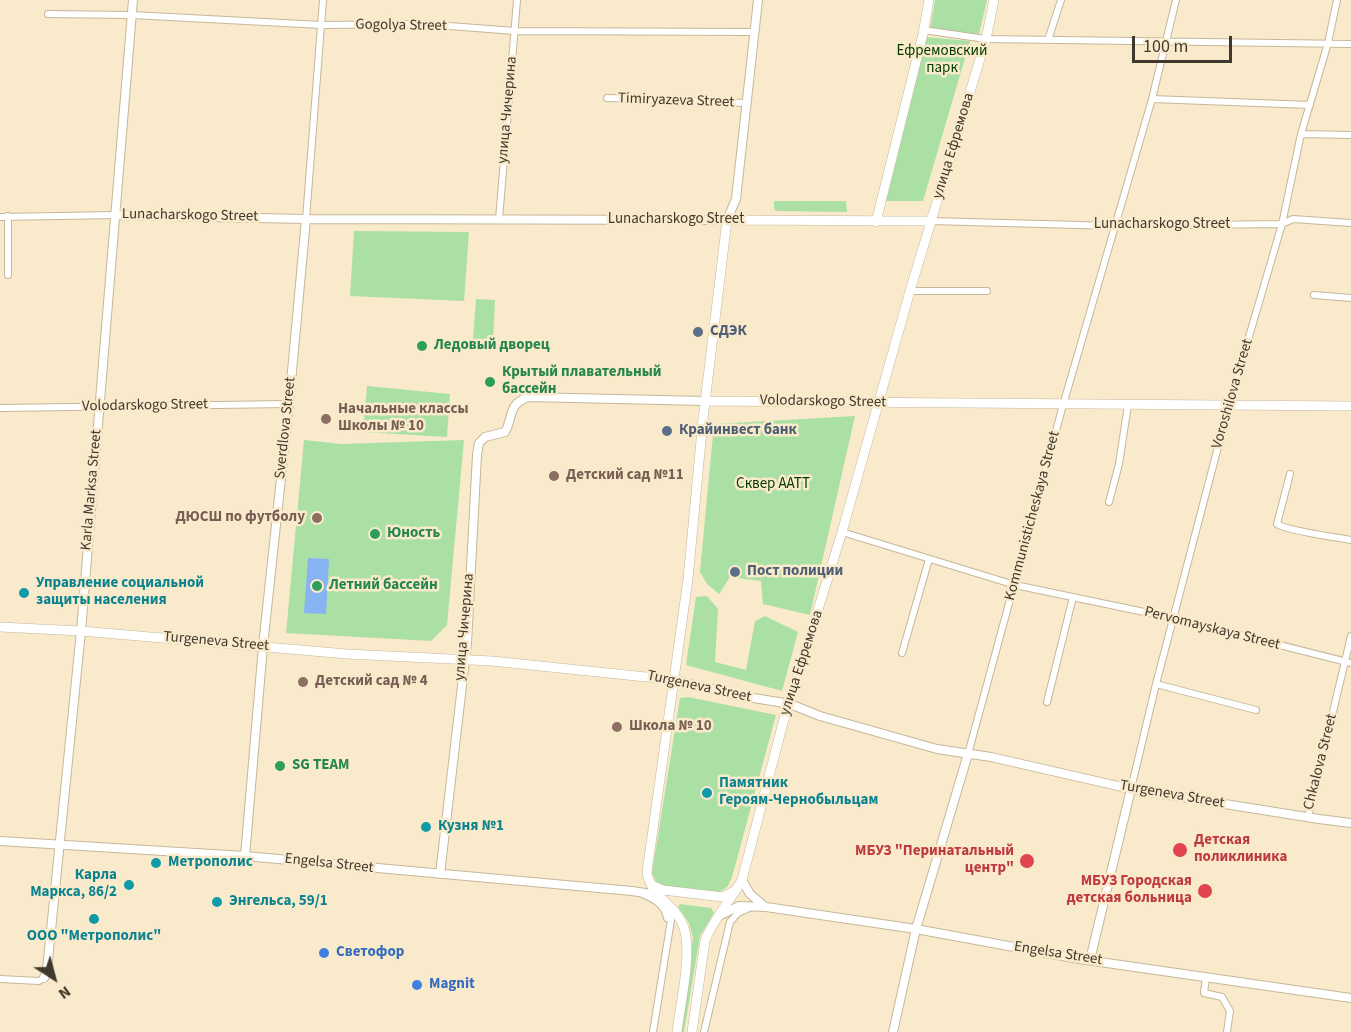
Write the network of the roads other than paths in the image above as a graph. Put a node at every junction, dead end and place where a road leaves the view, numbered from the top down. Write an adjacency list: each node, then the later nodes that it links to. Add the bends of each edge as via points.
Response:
1 (133, 0): 11 (street, Karla Marksa Street)
2 (323, 0): 12 (street, Sverdlova Street)
3 (517, 0): 14 (street, улица Чичерина)
4 (758, 0): 15 (street, Timiryazeva Street)
5 (929, 0): 13 (main road)
6 (994, 0): 16 (main road, улица Ефремова)
7 (1061, 0): 17 (street)
8 (1176, 0): 18 (street, Kommunisticheskaya Street)
9 (1337, 0): 19 (street, Voroshilova Street)
10 (48, 14): 11 (street, Gogolya Street)
11 (132, 15): 12 (street, Gogolya Street); 27 (street, Karla Marksa Street)
12 (321, 25): 14 (street, Gogolya Street, via 423,24); 30 (street, Sverdlova Street)
13 (923, 30): 16 (street); 34 (main road)
14 (514, 31): 15 (street, Gogolya Street); 31 (street, улица Чичерина)
15 (754, 32): 23 (street, Timiryazeva Street)
16 (986, 39): 17 (street); 33 (main road, улица Ефремова)
17 (1048, 40): 18 (street)
18 (1165, 42): 19 (street); 22 (street, Kommunisticheskaya Street)
19 (1328, 43): 20 (street); 24 (street, Voroshilova Street)
20 (1351, 44)
21 (607, 99): 23 (street, Timiryazeva Street)
22 (1152, 99): 24 (street); 37 (street, Kommunisticheskaya Street)
23 (746, 104): 32 (street, Timiryazeva Street, via 736,200)
24 (1310, 105): 25 (street, Voroshilova Street)
25 (1301, 134): 26 (street); 36 (street, Voroshilova Street)
26 (1351, 135)
27 (116, 215): 28 (street, Lunacharskogo Street); 30 (street, Lunacharskogo Street); 50 (street, Karla Marksa Street)
28 (8, 216): 29 (street, Lunacharskogo Street); 38 (street)
29 (0, 217)
30 (306, 219): 31 (street, Lunacharskogo Street); 46 (street, Sverdlova Street)
31 (499, 220): 32 (street, Lunacharskogo Street)
32 (727, 220): 34 (main road, Lunacharskogo Street); 44 (main road)
33 (931, 221): 34 (main road, Lunacharskogo Street); 37 (street, Lunacharskogo Street); 39 (main road, улица Ефремова)
34 (876, 222)
35 (1351, 223): 36 (street, Lunacharskogo Street, via 1293,219)
36 (1282, 224): 37 (street, Lunacharskogo Street); 49 (street, Voroshilova Street)
37 (1115, 226): 47 (street, Kommunisticheskaya Street)
38 (8, 275)
39 (910, 291): 40 (street); 45 (main road, улица Ефремова)
40 (987, 291)
41 (1314, 295): 42 (street)
42 (1351, 298)
43 (518, 401): 44 (street, Volodarskogo Street, via 528,397); 66 (street, улица Чичерина, via 505,432 485,437 479,443)
44 (705, 401): 45 (main road, Volodarskogo Street); 68 (main road)
45 (880, 402): 47 (main road, Volodarskogo Street); 55 (main road, улица Ефремова)
46 (289, 404): 50 (street, Volodarskogo Street); 64 (street, Sverdlova Street)
47 (1063, 405): 48 (main road, Volodarskogo Street); 58 (street, Kommunisticheskaya Street)
48 (1128, 405): 49 (main road, Volodarskogo Street); 54 (street)
49 (1229, 405): 51 (main road, Volodarskogo Street); 60 (street, Voroshilova Street)
50 (99, 406): 52 (street, Volodarskogo Street); 62 (street, Karla Marksa Street)
51 (1351, 406)
52 (0, 408)
53 (1290, 474): 56 (street, via 1277,524 1285,529)
54 (1109, 502)
55 (842, 532): 57 (street, Pervomayskaya Street); 71 (main road, улица Ефремова)
56 (1351, 540)
57 (928, 558): 58 (street, Pervomayskaya Street); 65 (street)
58 (1015, 585): 59 (street, Pervomayskaya Street); 73 (street, Kommunisticheskaya Street)
59 (1073, 597): 60 (street, Pervomayskaya Street); 70 (street)
60 (1173, 618): 67 (street, Pervomayskaya Street); 69 (street, Voroshilova Street)
61 (0, 627): 62 (main road, Turgeneva Street)
62 (81, 631): 64 (main road, Turgeneva Street); 78 (street, Karla Marksa Street)
63 (1351, 636): 67 (street, Chkalova Street)
64 (263, 646): 66 (main road, Turgeneva Street); 79 (street, Sverdlova Street)
65 (902, 653)
66 (464, 659): 68 (main road, Turgeneva Street); 80 (street, улица Чичерина)
67 (1348, 662): 75 (street, Chkalova Street)
68 (675, 680): 71 (street, Turgeneva Street); 81 (main road)
69 (1156, 684): 72 (street); 74 (street, Voroshilova Street)
70 (1047, 702)
71 (790, 704): 73 (street, Turgeneva Street, via 937,749); 82 (main road, улица Ефремова)
72 (1256, 710)
73 (968, 754): 74 (street, Turgeneva Street); 88 (street, Kommunisticheskaya Street)
74 (1131, 789): 75 (street, Turgeneva Street); 90 (street, Voroshilova Street)
75 (1308, 817): 76 (street, Turgeneva Street)
76 (1351, 822)
77 (0, 841): 78 (street, Engelsa Street)
78 (58, 843): 79 (street, Engelsa Street); 92 (street, Karla Marksa Street)
79 (244, 856): 80 (street, Engelsa Street)
80 (440, 874): 83 (street, Engelsa Street)
81 (648, 876): 82 (main road, via 656,888 663,890 723,897 734,892); 83 (street); 84 (main road)
82 (741, 881): 86 (street); 87 (main road, улица Ефремова)
83 (632, 891): 84 (street, Engelsa Street); 89 (street, via 654,900 664,910)
84 (658, 895): 85 (main road)
85 (666, 902): 89 (street, via 671,917); 96 (main road, via 688,937)
86 (766, 907): 87 (street, Engelsa Street, via 739,906); 88 (street, Engelsa Street); 98 (street, via 742,910 730,922)
87 (718, 917): 97 (main road, улица Ефремова, via 702,956)
88 (916, 929): 90 (street, Engelsa Street); 99 (street, Kommunisticheskaya Street)
89 (666, 944): 95 (street)
90 (1090, 960): 91 (street, Engelsa Street)
91 (1206, 977): 94 (street, Engelsa Street); 100 (street, via 1204,993 1222,997 1230,1011)
92 (44, 978): 93 (street)
93 (0, 979)
94 (1351, 998)
95 (653, 1032)
96 (677, 1032)
97 (692, 1032)
98 (704, 1032)
99 (893, 1032)
100 (1227, 1032)

